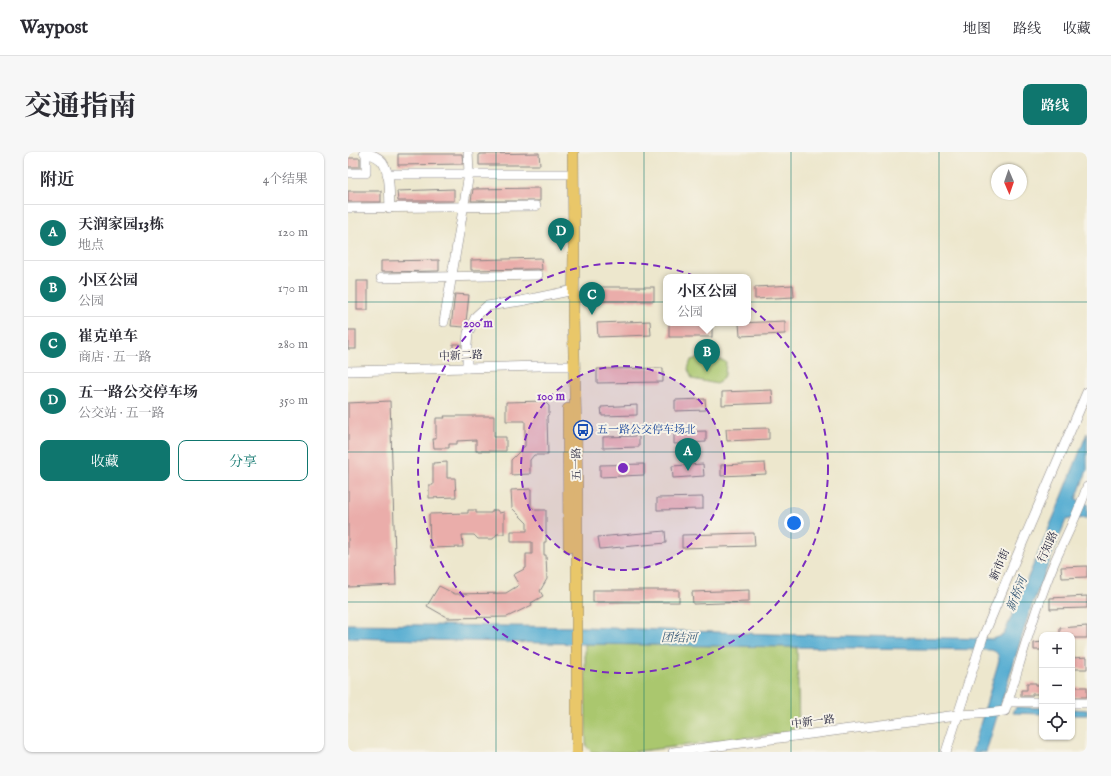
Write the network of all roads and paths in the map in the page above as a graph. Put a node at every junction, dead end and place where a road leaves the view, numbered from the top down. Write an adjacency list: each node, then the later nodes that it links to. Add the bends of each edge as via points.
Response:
1 (365, 152): 6 (street); 7 (street, via 366,173)
2 (383, 152): 6 (street)
3 (468, 152): 9 (street)
4 (566, 152): 20 (main road, 五一路)
5 (573, 152): 10 (main road, 五一路)
6 (383, 162): 8 (street)
7 (348, 172)
8 (387, 174): 9 (street); 14 (street)
9 (469, 174): 10 (street); 12 (street)
10 (573, 174): 18 (main road, 五一路)
11 (536, 206): 12 (street)
12 (463, 207): 14 (street); 16 (street)
13 (348, 208): 14 (street)
14 (390, 208)
15 (538, 275): 16 (street)
16 (452, 277): 17 (street); 19 (street)
17 (381, 278)
18 (574, 290): 20 (main road, 五一路); 21 (street, via 487,306 476,316 468,333)
19 (444, 322)
20 (571, 366): 21 (street, 中新二路); 25 (main road, 五一路, via 577,475)
21 (467, 368): 22 (street, 中新二路)
22 (348, 371)
23 (1087, 392): 30 (street, 新市街, via 983,637)
24 (1087, 486): 29 (street, 行知路, via 1052,568)
25 (574, 647): 31 (main road, 五一路); 32 (main road, 五一路)
26 (1039, 702): 29 (street, 中新一路)
27 (1075, 703): 28 (street)
28 (1087, 703)
29 (1004, 708): 30 (street, 中新一路)
30 (957, 715): 33 (street, 中新一路); 34 (street, 新市街)
31 (571, 752)
32 (578, 752)
33 (673, 752)
34 (946, 752)

